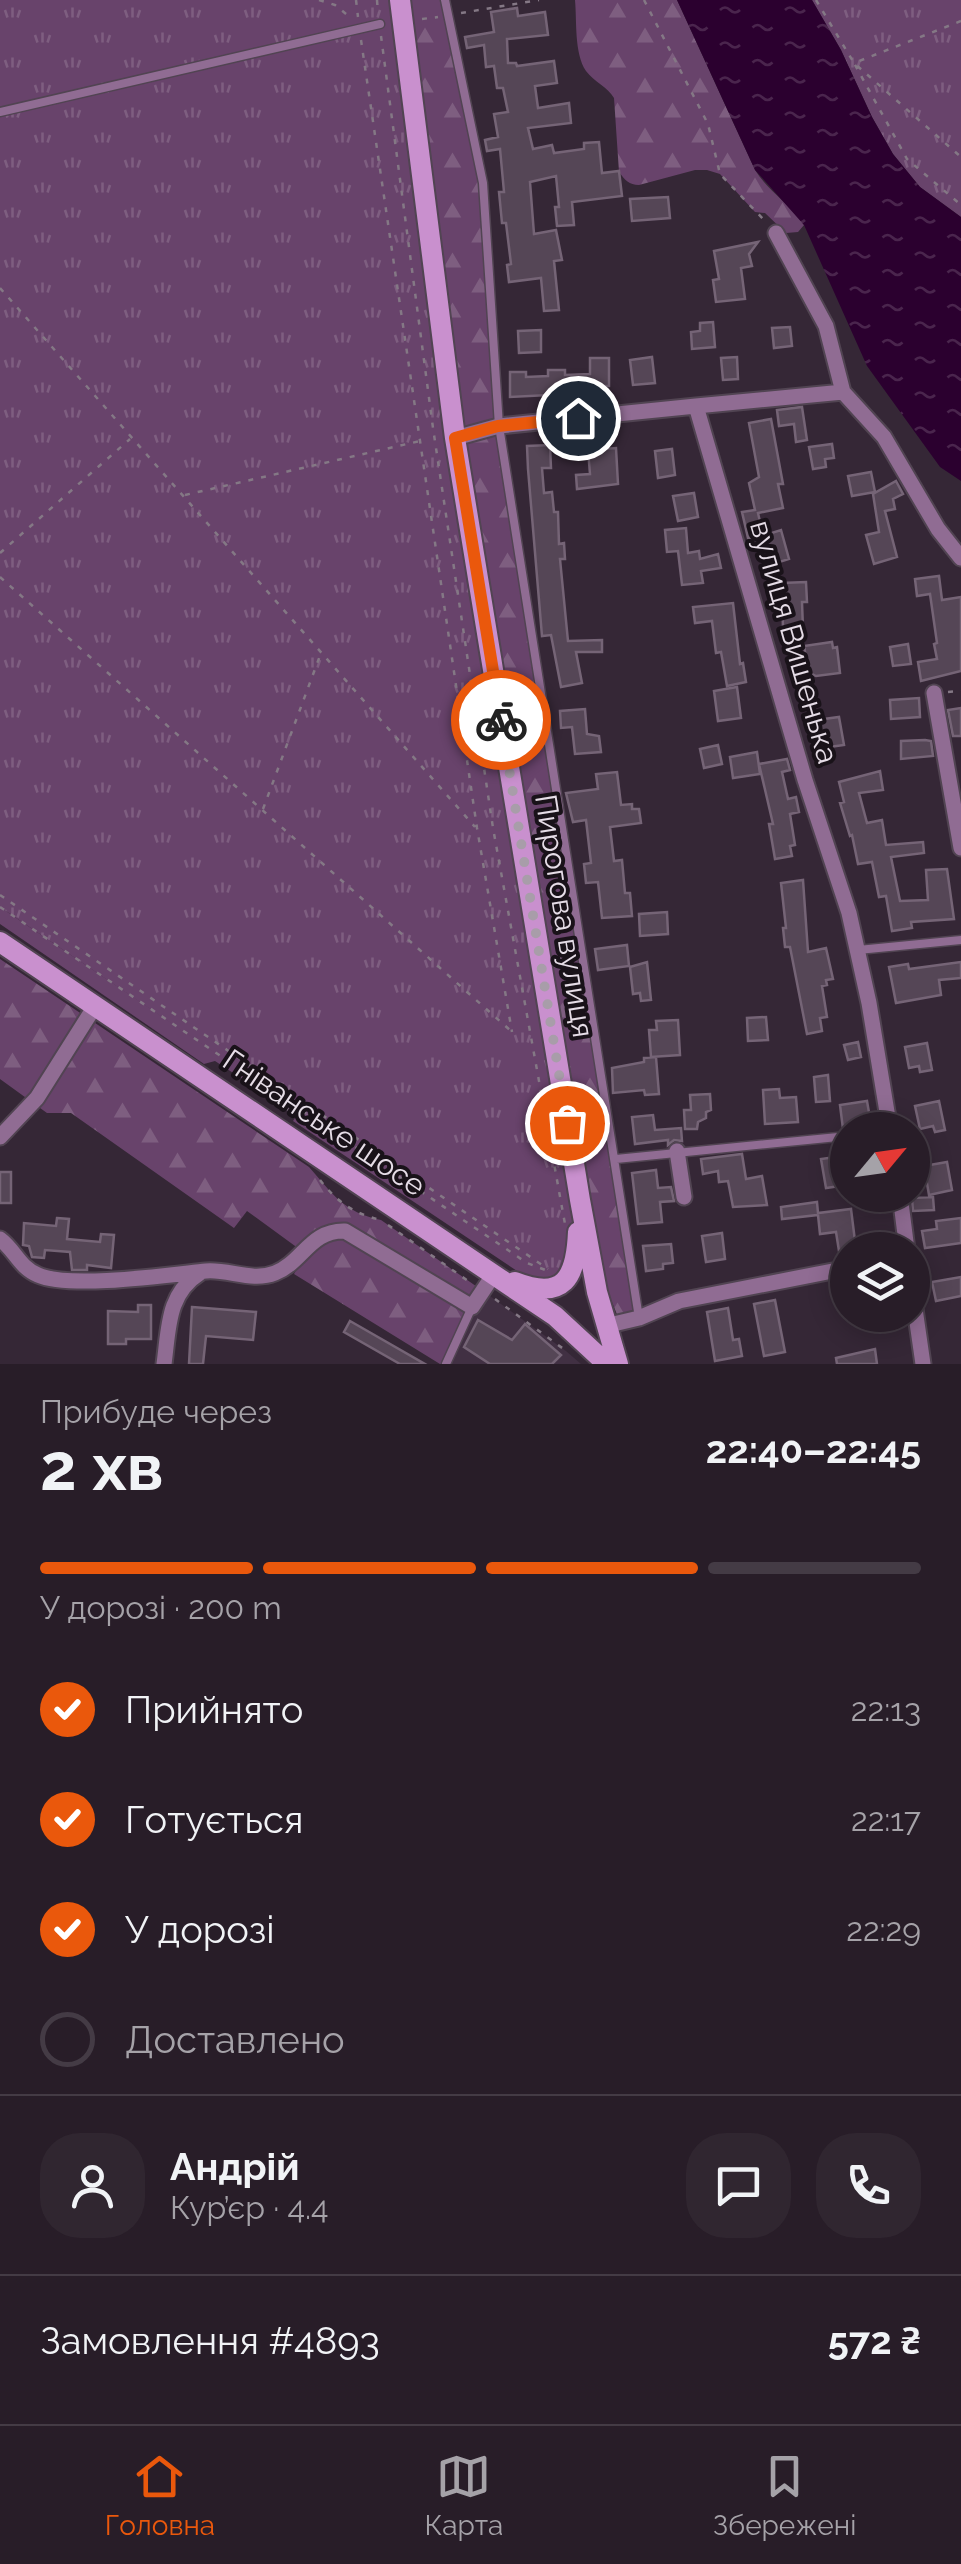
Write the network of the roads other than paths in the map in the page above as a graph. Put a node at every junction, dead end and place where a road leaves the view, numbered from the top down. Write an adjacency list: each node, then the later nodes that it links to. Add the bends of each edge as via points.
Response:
1 (400, 0): 9 (main road, Пирогова вулиця)
2 (445, 0): 8 (lane, via 484,197)
3 (380, 24): 4 (lane)
4 (0, 112)
5 (776, 233): 6 (street, via 826,326)
6 (843, 392): 7 (street); 10 (street, via 884,438)
7 (696, 406): 8 (street); 15 (street, вулиця Вишенька)
8 (498, 426): 9 (street); 21 (lane)
9 (455, 438): 23 (main road, Пирогова вулиця)
10 (961, 558)
11 (934, 693): 12 (street)
12 (961, 848)
13 (961, 940): 15 (lane)
14 (0, 942): 16 (main road, Гніванське шосе)
15 (858, 950): 17 (street, вулиця Вишенька)
16 (95, 1006): 18 (street, via 37,1098); 27 (main road, Гніванське шосе)
17 (887, 1112)
18 (0, 1138)
19 (830, 1138): 20 (lane)
20 (677, 1151): 21 (lane); 22 (street)
21 (616, 1160): 31 (lane)
22 (684, 1198)
23 (580, 1200): 27 (main road, via 576,1263 566,1280 549,1290); 28 (main road, Пирогова вулиця)
24 (0, 1238): 26 (street, via 25,1268 51,1280)
25 (830, 1272): 31 (street, via 679,1301)
26 (200, 1273): 29 (street, via 270,1274 316,1238 345,1231); 34 (street, via 174,1298)
27 (489, 1283): 29 (street); 30 (main road, Гніванське шосе)
28 (596, 1292): 30 (main road, via 584,1313); 32 (main road, Пирогова вулиця)
29 (472, 1307): 35 (lane)
30 (555, 1316): 36 (main road, Гніванське шосе)
31 (639, 1318): 32 (street)
32 (605, 1326): 37 (main road, Пирогова вулиця)
33 (918, 1332): 38 (street)
34 (164, 1364)
35 (446, 1364)
36 (607, 1364)
37 (618, 1364)
38 (923, 1364)

